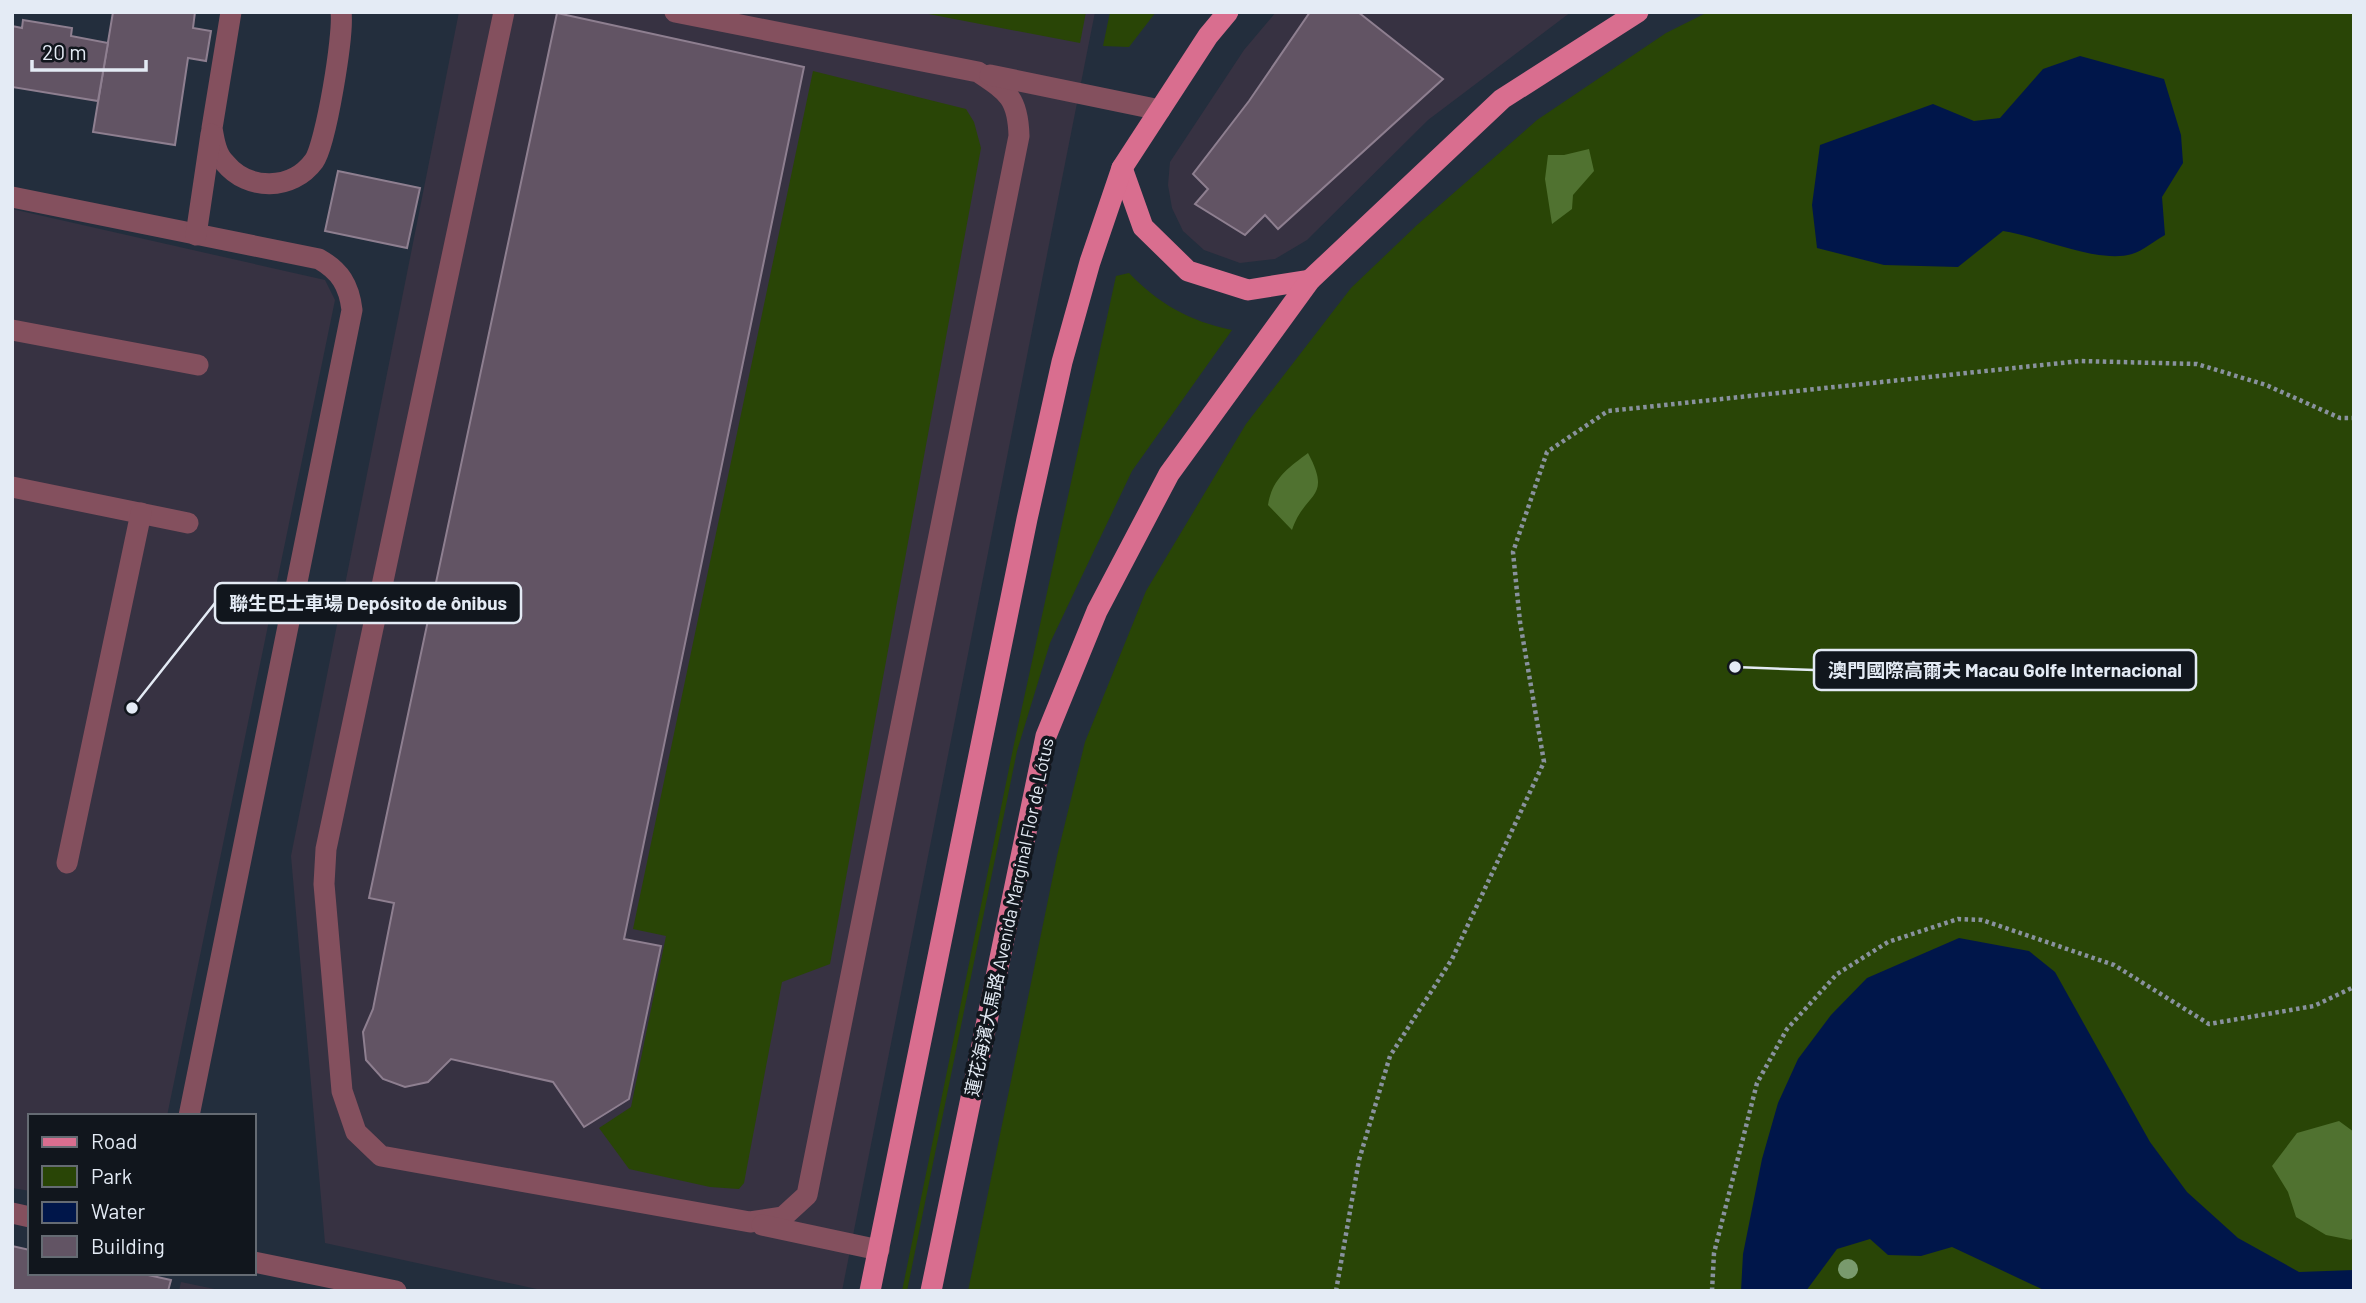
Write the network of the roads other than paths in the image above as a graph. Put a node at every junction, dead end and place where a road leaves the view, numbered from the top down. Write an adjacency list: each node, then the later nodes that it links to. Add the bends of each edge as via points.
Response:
1 (231, 12): 9 (street)
2 (504, 12): 21 (street, via 326,849 324,884 342,1091 356,1132 381,1156)
3 (675, 12): 7 (street)
4 (1228, 12): 8 (main road)
5 (1638, 12): 13 (main road, 蓮花海濱大馬路 Avenida Marginal Flor de Lótus, via 1502,99)
6 (342, 15): 9 (street, via 322,145 302,174 286,182 251,182 223,162)
7 (978, 72): 8 (street); 21 (street, via 1009,92 1019,115 1017,149 807,1195 783,1217)
8 (1160, 110): 10 (main road)
9 (212, 128): 12 (street)
10 (1122, 168): 13 (main road, via 1143,228 1188,271 1248,290); 22 (main road, via 1059,375)
11 (12, 197): 12 (street)
12 (195, 234): 20 (street, via 319,259 344,279 352,310)
13 (1310, 280): 26 (main road, 蓮花海濱大馬路 Avenida Marginal Flor de Lótus, via 1170,474 1097,611 1046,736)
14 (12, 330): 15 (street)
15 (198, 365)
16 (12, 486): 17 (street)
17 (141, 513): 18 (street); 19 (street)
18 (188, 523)
19 (67, 863)
20 (189, 1114)
21 (750, 1222): 22 (street)
22 (878, 1250): 25 (main road)
23 (256, 1262): 24 (street)
24 (396, 1291)
25 (870, 1291)
26 (931, 1291)

